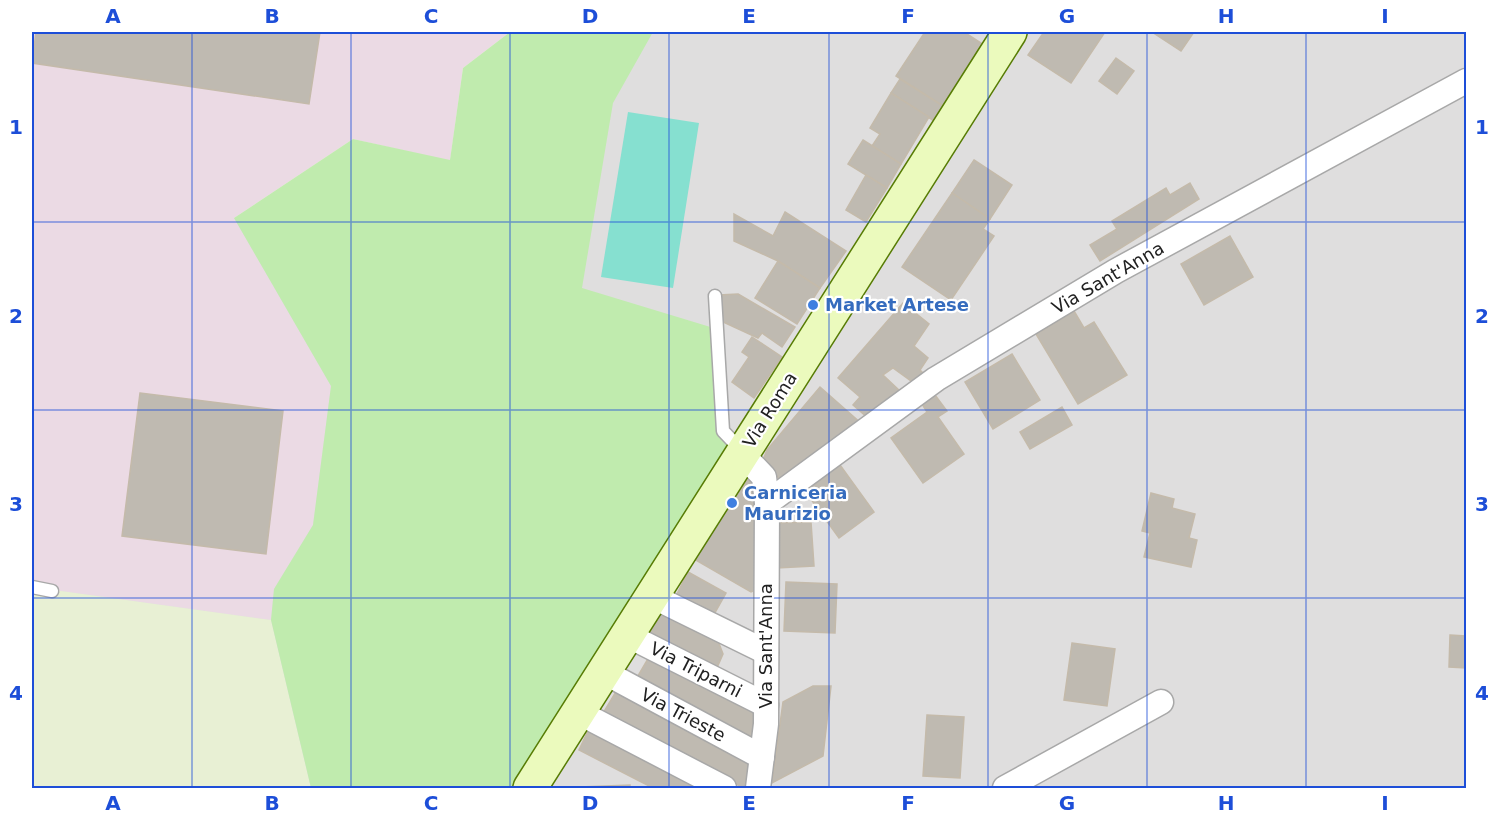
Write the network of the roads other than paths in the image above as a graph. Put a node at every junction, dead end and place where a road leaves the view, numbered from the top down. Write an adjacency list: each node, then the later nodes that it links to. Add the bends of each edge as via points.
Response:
1 (1010, 32): 4 (street, Via Roma)
2 (1467, 81): 5 (street, Via Sant'Anna, via 1116,271 936,379)
3 (715, 296): 4 (lane, via 723,432)
4 (743, 454): 5 (street, Via Sant'Anna, via 764,477); 8 (street, Via Roma)
5 (767, 504): 10 (street, Via Sant'Anna)
6 (32, 587): 7 (lane)
7 (52, 591)
8 (652, 596): 9 (street, Via Roma); 10 (street)
9 (627, 635): 11 (street, Via Roma); 13 (street, Via Triparni)
10 (766, 652): 13 (street, Via Sant'Anna)
11 (604, 672): 14 (street, Via Roma); 15 (street, Via Trieste)
12 (1161, 702): 20 (street)
13 (766, 705): 15 (street, Via Sant'Anna)
14 (570, 726): 16 (street, Via Roma); 17 (street); 18 (street)
15 (762, 757): 19 (street, Via Sant'Anna)
16 (530, 789)
17 (557, 789)
18 (724, 789)
19 (758, 789)
20 (1005, 789)

